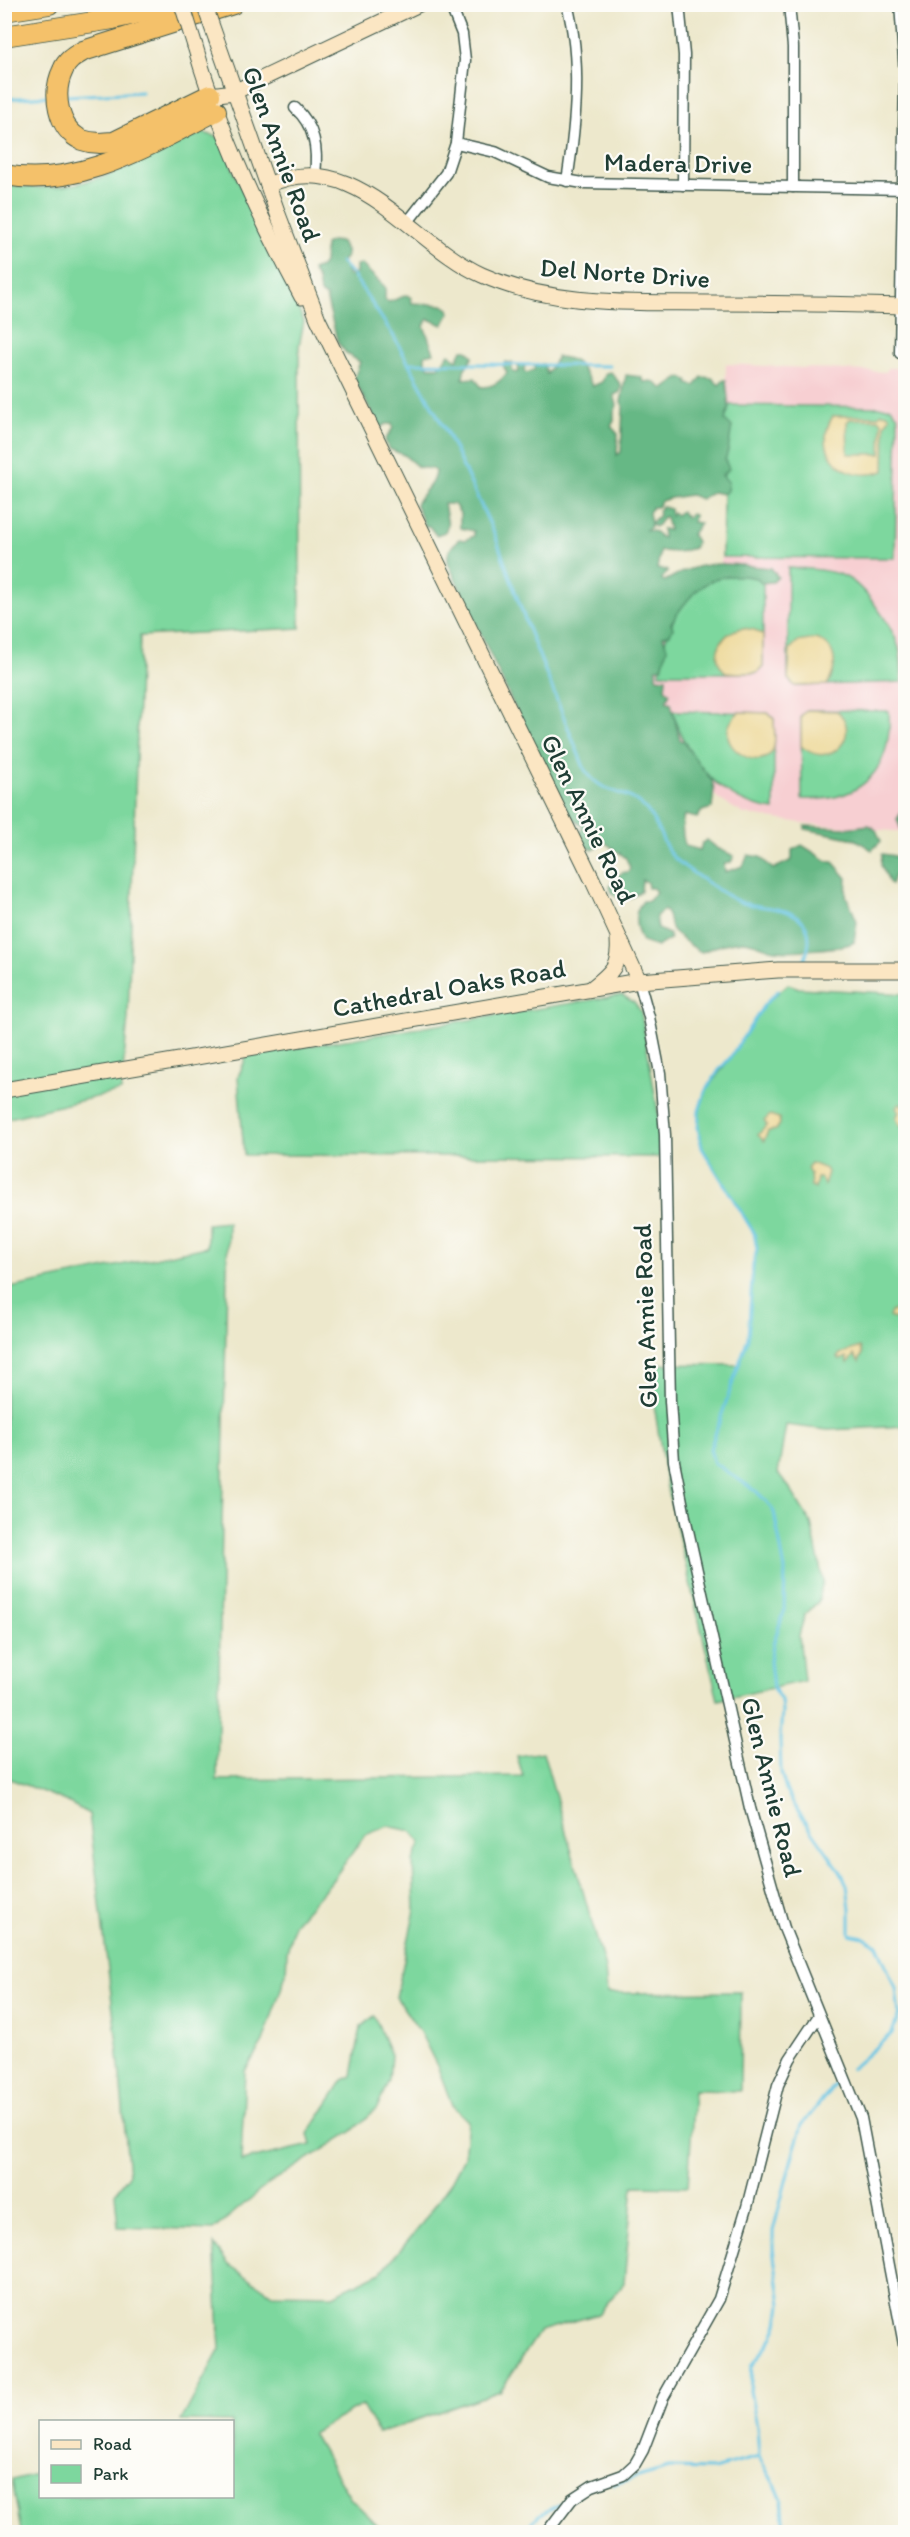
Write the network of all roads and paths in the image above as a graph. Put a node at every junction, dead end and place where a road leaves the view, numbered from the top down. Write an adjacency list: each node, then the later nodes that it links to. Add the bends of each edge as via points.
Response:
1 (49, 4): 11 (highway)
2 (181, 4): 12 (highway); 15 (main road, Glen Annie Road, bridge)
3 (204, 4): 14 (main road, Glen Annie Road, bridge)
4 (233, 4): 15 (highway, via 83,51 70,59 58,84 62,119 80,139 98,144 114,142)
5 (419, 4): 14 (main road)
6 (450, 4): 17 (street, via 462,34 465,60)
7 (567, 4): 20 (street, via 577,62)
8 (679, 4): 22 (street, via 684,55)
9 (789, 4): 23 (street, via 793,47)
10 (900, 4): 13 (street)
11 (4, 11)
12 (4, 36)
13 (905, 75): 24 (street)
14 (234, 92): 15 (main road); 21 (main road, Glen Annie Road)
15 (213, 103): 18 (highway, via 132,154 90,170 43,177); 27 (main road, Glen Annie Road, via 270,235 302,298)
16 (295, 108): 19 (street, via 312,129)
17 (456, 143): 20 (street, Madera Drive, via 487,149 540,174); 25 (street, via 446,173)
18 (4, 175)
19 (315, 176): 21 (main road, Del Norte Drive, via 295,175); 25 (main road, Del Norte Drive, via 361,190)
20 (567, 181): 22 (street, Madera Drive)
21 (268, 185): 27 (main road, Glen Annie Road)
22 (683, 185): 23 (street, Madera Drive)
23 (792, 187): 24 (street, Madera Drive)
24 (904, 189): 26 (street)
25 (407, 223): 26 (main road, Del Norte Drive, via 454,260 481,275 555,297)
26 (903, 305): 28 (street)
27 (318, 319): 29 (main road, Glen Annie Road)
28 (900, 353)
29 (617, 933): 31 (main road, Glen Annie Road); 32 (main road, via 618,959 611,972)
30 (906, 970): 31 (main road, Cathedral Oaks Road, via 778,970)
31 (639, 981): 32 (main road, Cathedral Oaks Road); 34 (street, Glen Annie Road, via 660,1073 665,1135 674,1461 750,1808 784,1928)
32 (592, 988): 33 (main road, Cathedral Oaks Road)
33 (4, 1090)
34 (818, 2017): 35 (street, Glen Annie Road, via 849,2083 864,2129); 36 (street, via 778,2085 719,2299 663,2398 643,2450 623,2475 592,2486 572,2499)
35 (906, 2355)
36 (548, 2532)

